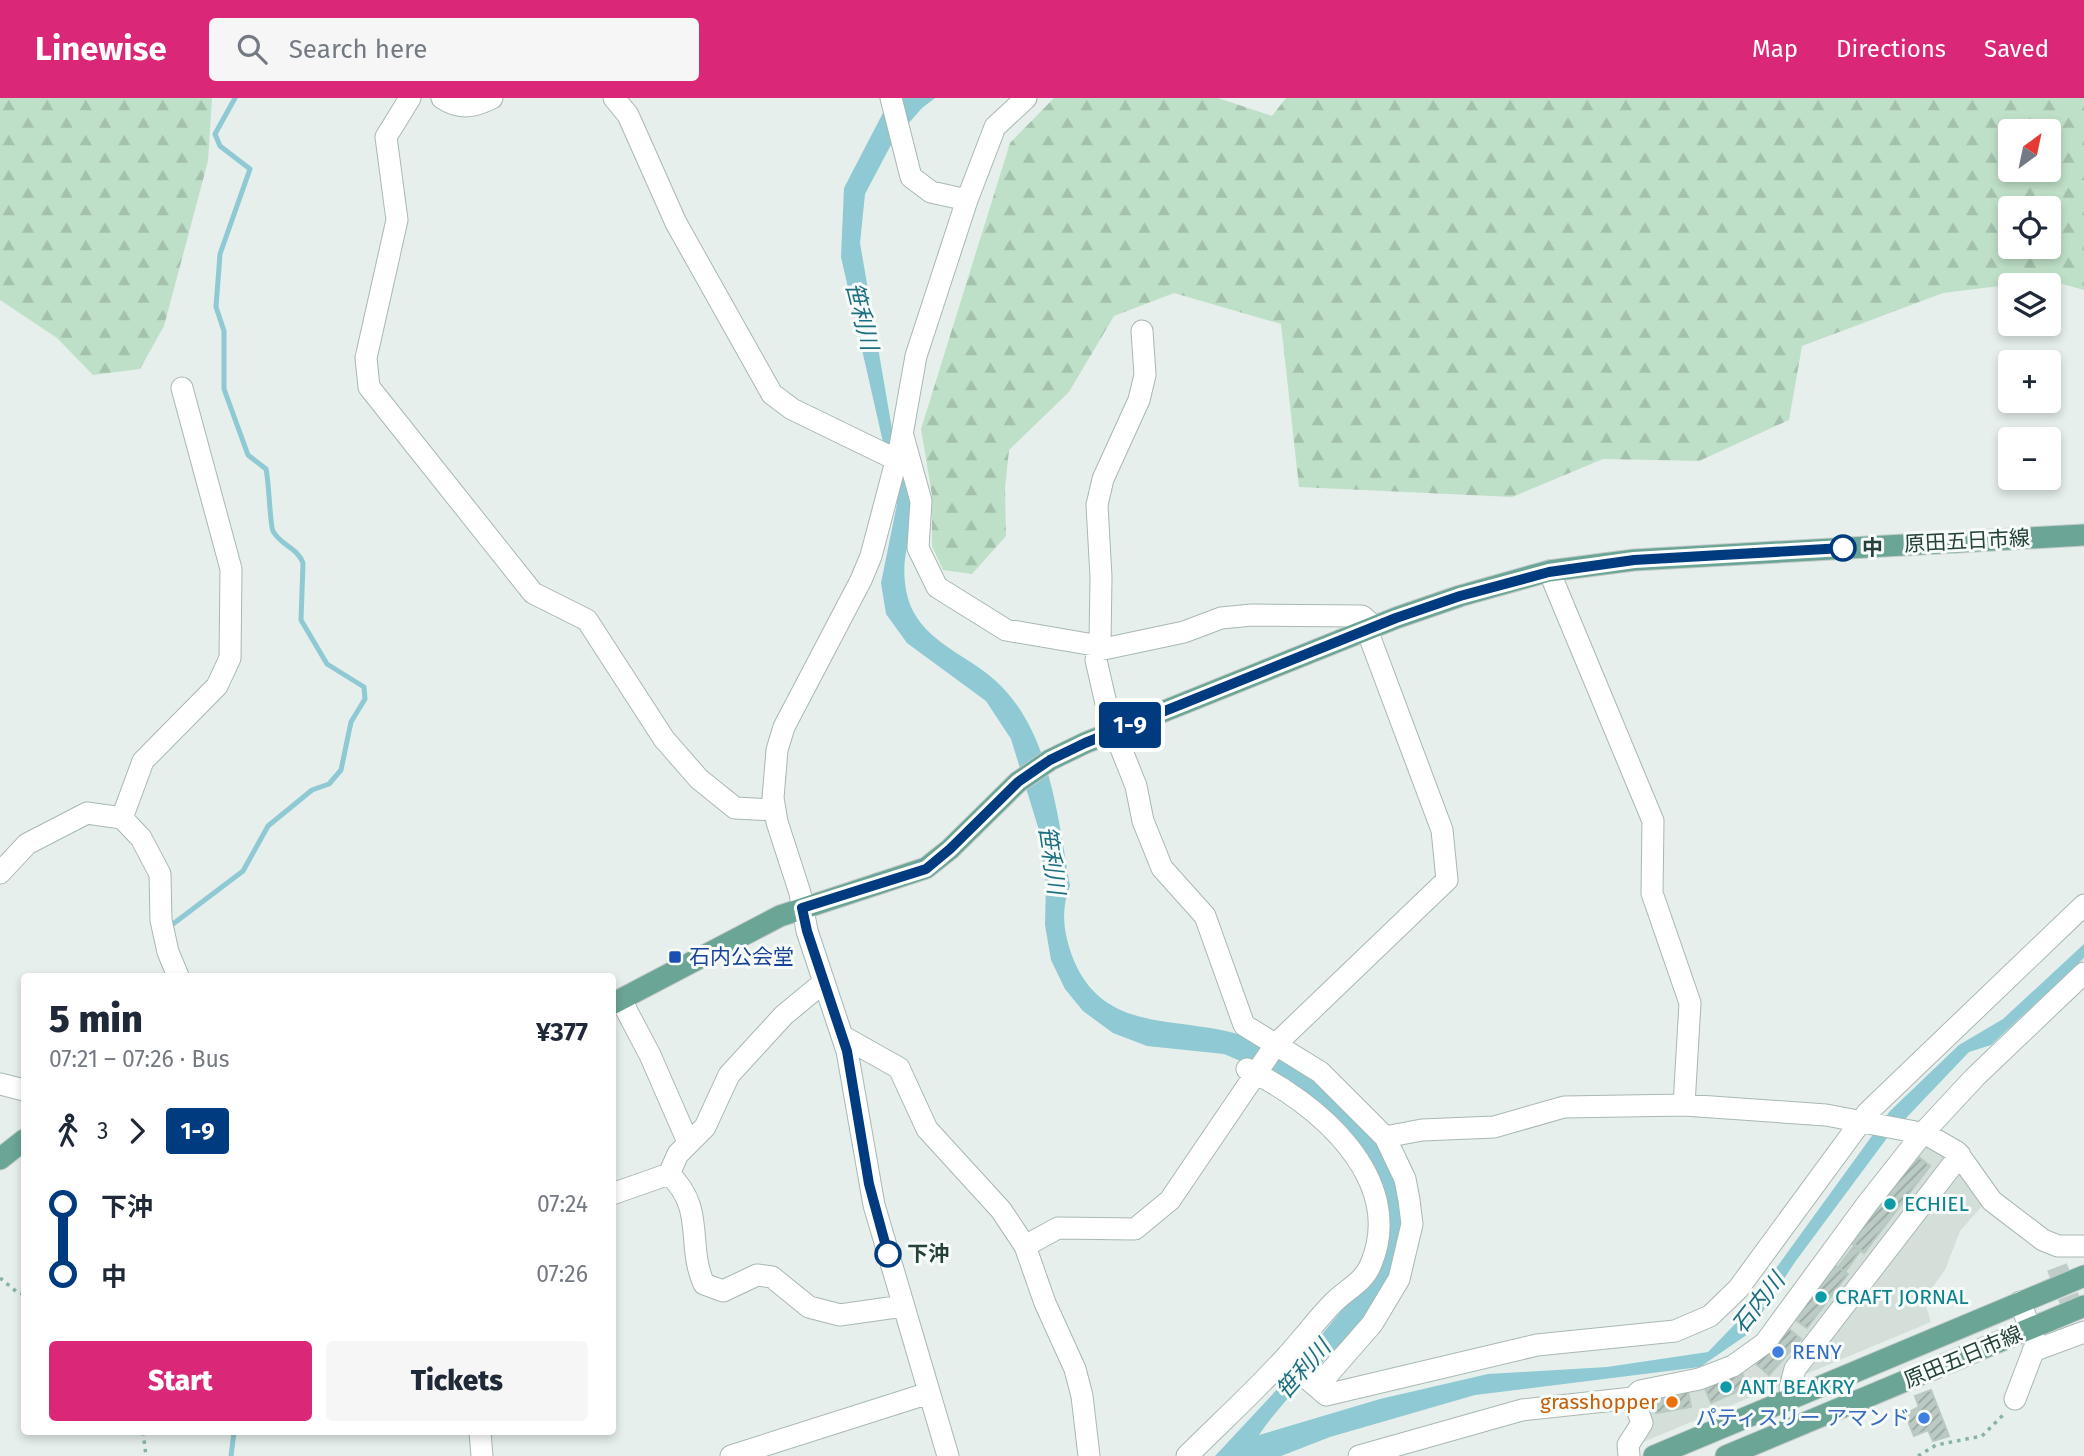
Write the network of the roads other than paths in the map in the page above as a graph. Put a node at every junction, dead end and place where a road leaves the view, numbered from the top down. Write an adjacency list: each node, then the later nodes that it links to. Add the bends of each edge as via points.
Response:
1 (410, 98): 16 (street, via 386,137 397,220 366,358 369,387 533,593 587,620 664,739 699,779 735,808)
2 (442, 98): 3 (street, via 452,105 473,107)
3 (492, 98)
4 (614, 98): 10 (street, via 628,115 676,223 772,394 792,409 875,447)
5 (1026, 98): 7 (street, via 995,127)
6 (892, 99): 7 (street, via 911,177 931,192)
7 (967, 200): 10 (street, via 916,356)
8 (1142, 331): 14 (street, via 1145,374 1139,400 1103,479 1097,505)
9 (182, 388): 17 (street, via 231,569 230,658 217,686 143,761)
10 (899, 446): 14 (street, via 921,502 918,548 937,587 1006,629 1094,645); 16 (street, via 861,580 784,727 774,774)
11 (2084, 534): 12 (main road, 原田五日市線, via 1634,560)
12 (1549, 572): 13 (main road, 原田五日市線, via 1460,596); 30 (street, via 1653,821 1653,893 1690,1003)
13 (1371, 628): 14 (street, via 1362,616 1252,615 1221,618 1184,632); 15 (main road, 原田五日市線); 26 (street, via 1442,830 1447,880)
14 (1099, 650): 15 (street, via 1096,660)
15 (1114, 731): 20 (main road, 原田五日市線, via 1023,778 926,869); 26 (street, via 1162,868 1205,916 1244,1025)
16 (775, 810): 20 (street)
17 (122, 818): 18 (street, via 87,813 27,844); 21 (street, via 141,838 160,874 164,931)
18 (0, 873)
19 (2084, 905): 31 (street)
20 (802, 908): 23 (street); 24 (main road, 原田五日市線)
21 (177, 973)
22 (2084, 973): 32 (street)
23 (824, 982): 25 (street); 35 (street, via 785,1015 729,1075 705,1126)
24 (617, 1002): 35 (street, via 650,1055)
25 (842, 1036): 40 (street, via 899,1068 927,1129 1000,1210); 46 (street, via 874,1205)
26 (1275, 1045): 27 (street); 33 (street, via 1320,1072)
27 (1253, 1070): 40 (street, via 1170,1200 1135,1229 1058,1227); 51 (street, via 1309,1106 1362,1164 1379,1211 1379,1238 1371,1266)
28 (0, 1084): 29 (street)
29 (21, 1089)
30 (1684, 1105): 31 (street); 33 (street, via 1564,1107 1494,1128 1422,1130)
31 (1864, 1122): 32 (street); 52 (street, via 1738,1289 1718,1310 1693,1325 1656,1335 1537,1345 1326,1395)
32 (1922, 1133): 36 (street); 54 (street, via 1765,1343 1733,1366 1699,1379 1640,1391)
33 (1385, 1137): 52 (street, via 1405,1179 1409,1200 1412,1224 1405,1263 1372,1324)
34 (21, 1142): 37 (main road)
35 (688, 1142): 38 (street)
36 (1960, 1154): 41 (street, via 1996,1205); 55 (street, via 1795,1369)
37 (0, 1159)
38 (668, 1174): 39 (street); 46 (street, via 690,1200 704,1284 723,1291 757,1275 772,1277 809,1307 840,1315)
39 (616, 1193)
40 (1025, 1246): 61 (street, via 1075,1369)
41 (2057, 1246): 42 (street); 43 (street)
42 (2084, 1246)
43 (2057, 1267)
44 (2084, 1276): 45 (main road, 原田五日市線)
45 (2020, 1302): 48 (street); 55 (main road, 原田五日市線)
46 (903, 1306): 53 (street)
47 (2084, 1306): 48 (main road, 原田五日市線)
48 (2031, 1328): 50 (street); 66 (main road, 原田五日市線)
49 (2082, 1332): 50 (street)
50 (2033, 1351): 56 (street)
51 (1286, 1361): 52 (street); 62 (street)
52 (1316, 1386)
53 (929, 1393): 59 (street); 60 (street)
54 (1633, 1398): 63 (street, via 1522,1410); 64 (street, via 1642,1423 1628,1445)
55 (1792, 1398): 65 (main road, 原田五日市線)
56 (2015, 1399)
57 (480, 1435): 58 (street)
58 (482, 1456)
59 (731, 1456)
60 (948, 1456)
61 (1089, 1456)
62 (1187, 1456)
63 (1359, 1456)
64 (1629, 1456)
65 (1654, 1456)
66 (1726, 1456)

